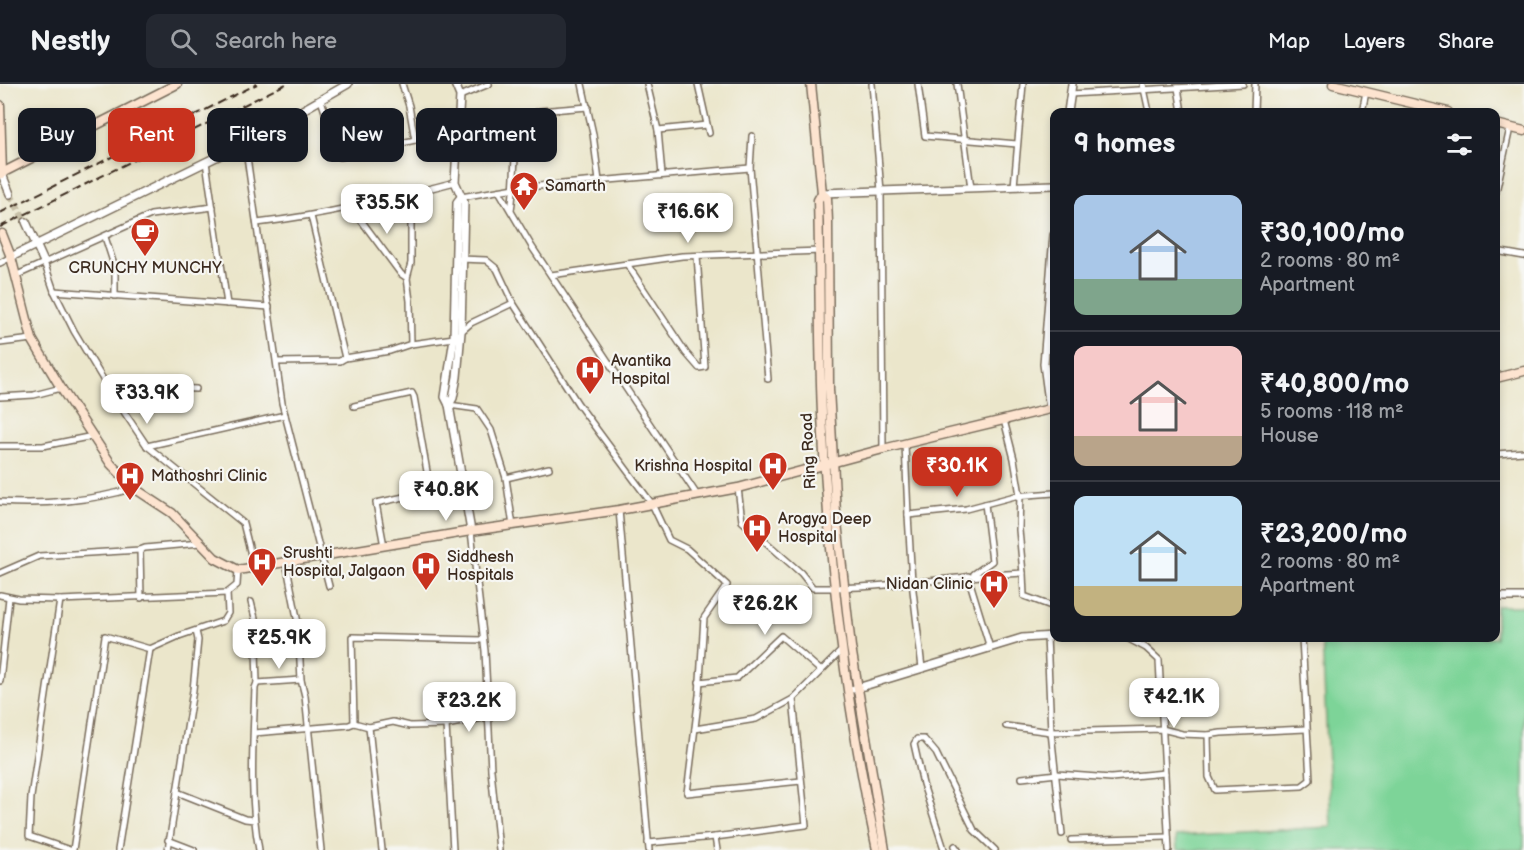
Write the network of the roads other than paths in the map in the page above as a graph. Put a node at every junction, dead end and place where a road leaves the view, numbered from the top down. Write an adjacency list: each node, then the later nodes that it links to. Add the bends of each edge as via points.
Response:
1 (177, 84): 48 (main road)
2 (348, 84): 23 (street)
3 (402, 84): 41 (street)
4 (455, 84): 22 (street)
5 (489, 84): 22 (street)
6 (582, 84): 25 (street)
7 (647, 84): 37 (street)
8 (698, 84): 34 (street)
9 (811, 84): 60 (main road, Ring Road)
10 (872, 84): 58 (street)
11 (918, 84): 42 (street, via 925,136)
12 (957, 84): 42 (street)
13 (1023, 84): 43 (street)
14 (1072, 84): 21 (street)
15 (1244, 84): 19 (street)
16 (1255, 84): 31 (street)
17 (1333, 84): 20 (main road)
18 (1143, 87): 19 (street); 21 (street); 29 (street)
19 (1178, 88): 30 (street)
20 (1366, 92): 32 (street); 33 (main road)
21 (1070, 94): 28 (street)
22 (460, 96): 27 (street)
23 (321, 100): 26 (street); 41 (street, via 340,158)
24 (0, 106): 48 (main road)
25 (588, 107): 51 (street); 55 (street, via 539,111 522,119)
26 (307, 108)
27 (459, 108)
28 (1068, 108)
29 (1148, 108)
30 (1181, 108)
31 (1254, 108)
32 (1363, 108)
33 (1432, 108)
34 (708, 125): 37 (street); 39 (street)
35 (1500, 125): 36 (main road)
36 (1510, 128): 38 (main road); 49 (street)
37 (658, 130): 50 (street)
38 (1524, 131)
39 (709, 134)
40 (752, 136): 47 (street)
41 (416, 140)
42 (965, 140): 43 (street); 56 (street)
43 (1017, 144): 54 (street)
44 (206, 162): 63 (street); 71 (street)
45 (248, 162): 68 (street)
46 (456, 162): 52 (street)
47 (750, 168): 50 (street); 74 (street)
48 (1, 174): 61 (street)
49 (1500, 174)
50 (662, 175): 51 (street)
51 (599, 181): 55 (street)
52 (455, 182): 59 (street); 62 (street)
53 (1050, 185): 54 (street)
54 (1014, 186): 56 (street)
55 (515, 188): 57 (street); 65 (street)
56 (971, 188): 58 (street)
57 (498, 191): 62 (street); 65 (street)
58 (881, 191): 60 (street); 115 (street)
59 (411, 193): 64 (street); 84 (street, via 411,263)
60 (822, 193): 72 (main road, Ring Road, via 818,200)
61 (10, 194)
62 (461, 197): 78 (street, via 457,202)
63 (213, 207): 70 (street, via 151,215); 89 (street)
64 (352, 208): 66 (street); 84 (street, via 400,274)
65 (510, 211): 82 (street)
66 (311, 216): 68 (street); 96 (street)
67 (26, 222): 71 (street)
68 (257, 223): 90 (street)
69 (2, 234): 77 (main road)
70 (105, 237): 79 (street); 87 (street, via 115,268)
71 (37, 244): 77 (street); 79 (street)
72 (824, 251): 74 (street); 118 (main road, Ring Road, via 820,358)
73 (1500, 252): 76 (street)
74 (758, 253): 75 (street); 100 (street)
75 (697, 256): 81 (street); 81 (street, via 705,367 699,368)
76 (1524, 256)
77 (11, 257): 80 (street); 83 (main road)
78 (459, 259): 88 (street, via 486,260 497,269); 91 (street); 92 (street)
79 (44, 262): 83 (street); 86 (street)
80 (0, 263)
81 (627, 264): 82 (street)
82 (551, 275): 124 (street)
83 (15, 276): 93 (main road)
84 (407, 278): 95 (street)
85 (1050, 287): 105 (street, via 1044,364)
86 (54, 291): 87 (street); 103 (street)
87 (115, 296): 89 (street)
88 (513, 303): 91 (street); 127 (street, via 578,404)
89 (227, 304): 90 (street)
90 (269, 307): 97 (street)
91 (461, 332): 92 (street); 106 (street, via 457,377)
92 (454, 338): 95 (street); 106 (street, via 445,397)
93 (32, 339): 94 (street); 101 (main road)
94 (0, 343)
95 (411, 344): 96 (street)
96 (345, 358): 97 (street)
97 (276, 362): 109 (street)
98 (1524, 371): 99 (main road)
99 (1500, 377)
100 (768, 379)
101 (61, 388): 104 (street); 111 (main road)
102 (196, 389): 103 (street, via 127,386)
103 (110, 391): 114 (street)
104 (0, 397)
105 (1050, 398)
106 (449, 405): 120 (street, via 477,409 491,430); 132 (street)
107 (354, 406): 134 (street, via 412,393 414,397 429,483 418,494 376,503)
108 (1050, 409): 110 (main road)
109 (285, 415): 114 (street); 136 (street)
110 (1004, 420): 112 (main road); 125 (street)
111 (93, 436): 113 (street, via 43,446); 121 (main road, via 111,464)
112 (905, 444): 115 (main road); 130 (street)
113 (0, 446)
114 (147, 446): 138 (street, via 243,523)
115 (883, 449): 118 (main road)
116 (1524, 452): 117 (street)
117 (1500, 454)
118 (829, 463): 122 (main road); 145 (main road, Ring Road); 146 (main road)
119 (549, 468): 120 (street)
120 (506, 478): 131 (street)
121 (134, 488): 126 (street, via 46,503); 133 (main road, via 172,513)
122 (738, 488): 124 (main road); 145 (street, via 742,522 813,588)
123 (1050, 493): 125 (street)
124 (697, 495): 127 (main road)
125 (1020, 495): 128 (street); 141 (street)
126 (0, 502)
127 (652, 504): 129 (main road); 170 (street, via 669,540 687,549 727,585 704,618)
128 (985, 504): 130 (street); 142 (street, via 992,561)
129 (619, 510): 131 (main road); 198 (street)
130 (908, 515): 143 (street)
131 (513, 526): 132 (main road)
132 (471, 531): 134 (main road); 158 (street)
133 (200, 543): 135 (street); 139 (main road, via 215,558)
134 (384, 546): 136 (main road)
135 (140, 550): 140 (street, via 39,556); 152 (street)
136 (320, 556): 137 (main road); 144 (street)
137 (286, 562): 138 (main road); 168 (street, via 298,622)
138 (254, 567): 139 (main road)
139 (238, 570): 147 (street, via 237,585)
140 (0, 573)
141 (1023, 573): 142 (street); 155 (street, via 1024,596)
142 (970, 576): 143 (street); 163 (street)
143 (912, 582): 146 (street); 166 (street)
144 (329, 586)
145 (834, 588): 146 (street); 165 (main road, Ring Road)
146 (844, 588): 162 (main road)
147 (227, 593): 152 (street); 156 (street, via 228,613 223,621)
148 (0, 595): 151 (street)
149 (1500, 597): 150 (street)
150 (1524, 597)
151 (9, 598): 153 (street); 169 (street)
152 (141, 598): 153 (street)
153 (60, 600): 200 (street, via 29,836)
154 (251, 602): 171 (street)
155 (1050, 606)
156 (196, 631): 164 (street); 191 (street, via 193,690)
157 (1050, 636): 163 (street, via 1022,638)
158 (483, 640): 175 (street); 176 (street, via 352,637)
159 (1051, 642): 184 (street)
160 (1135, 642): 181 (street, via 1159,660)
161 (1302, 642): 182 (street)
162 (851, 647): 165 (street); 172 (main road)
163 (990, 648): 166 (street)
164 (150, 649): 200 (street, via 105,636); 201 (street)
165 (841, 650): 167 (street); 173 (main road, Ring Road)
166 (922, 668): 172 (street)
167 (820, 670): 170 (street, via 781,636 737,678); 174 (street)
168 (301, 680): 171 (street); 183 (street)
169 (0, 681)
170 (699, 682): 180 (street)
171 (257, 683): 185 (street)
172 (858, 688): 173 (street); 212 (main road)
173 (849, 691): 211 (main road, Ring Road)
174 (793, 699): 180 (street, via 756,719); 190 (street)
175 (488, 717): 177 (street); 208 (street)
176 (354, 723): 179 (street); 183 (street)
177 (446, 725): 179 (street, via 410,726 393,722); 207 (street)
178 (1006, 726): 184 (street)
179 (369, 727): 206 (street)
180 (695, 729): 190 (street, via 687,793)
181 (1162, 729): 184 (street); 186 (street); 187 (street)
182 (1306, 729): 186 (street); 186 (street, via 1310,780 1302,786 1215,790 1209,777)
183 (307, 730): 185 (street); 205 (street)
184 (1051, 732): 188 (street)
185 (254, 734): 192 (street)
186 (1208, 735)
187 (1165, 773): 188 (street, via 1111,778); 195 (street)
188 (1056, 774): 189 (street); 193 (street)
189 (1022, 778)
190 (801, 781): 194 (street, via 806,825)
191 (177, 792): 192 (street); 196 (street)
192 (254, 820): 204 (street)
193 (1062, 834)
194 (715, 837): 198 (street); 210 (street)
195 (1168, 837): 197 (street); 214 (street)
196 (168, 840): 202 (street); 203 (street)
197 (1071, 840)
198 (648, 843): 209 (street)
199 (944, 849): 213 (street, via 923,784 914,744 917,739 924,739 936,753 974,830)
200 (71, 850)
201 (118, 850)
202 (168, 850)
203 (194, 850)
204 (259, 850)
205 (321, 850)
206 (382, 850)
207 (453, 850)
208 (499, 850)
209 (649, 850)
210 (717, 850)
211 (877, 850)
212 (885, 850)
213 (995, 850)
214 (1169, 850)

